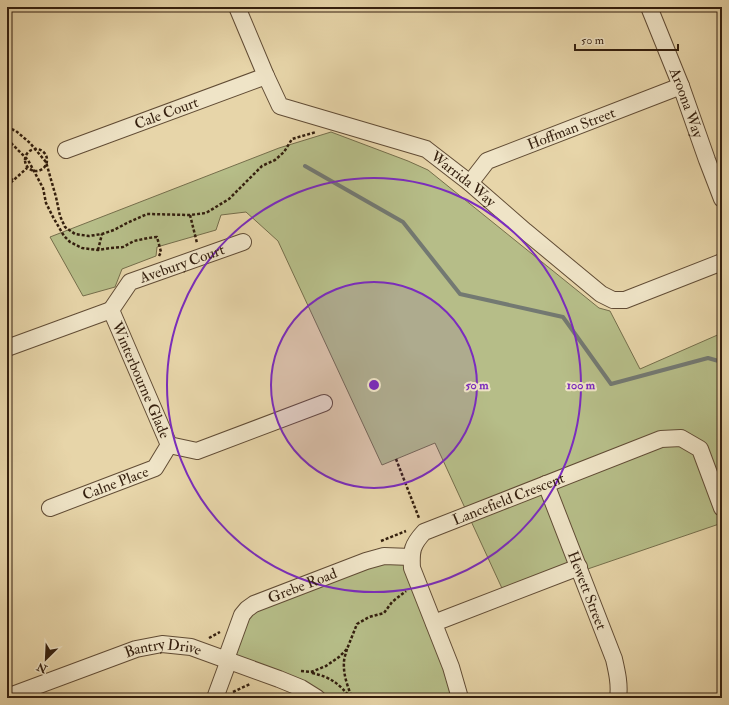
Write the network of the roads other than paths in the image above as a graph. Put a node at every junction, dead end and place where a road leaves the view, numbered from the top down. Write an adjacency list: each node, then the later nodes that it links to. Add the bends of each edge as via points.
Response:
1 (237, 7): 3 (street, Warrida Way)
2 (649, 7): 4 (street, Aroona Way)
3 (266, 76): 5 (street, Cale Court); 6 (street, Warrida Way, via 280,106 426,149)
4 (681, 86): 6 (street, Hoffman Street, via 487,160); 7 (street, Aroona Way)
5 (66, 150)
6 (470, 183): 9 (street, Warrida Way, via 525,232 613,300 625,300)
7 (722, 199)
8 (243, 242): 10 (street, Avebury Court, via 130,282)
9 (722, 262)
10 (111, 310): 11 (street, Winterbourne Glade); 13 (street, Winterbourne Glade)
11 (7, 348)
12 (324, 403): 13 (street, Winterbourne Glade, via 197,451)
13 (169, 445): 15 (street, Calne Place, via 155,468)
14 (546, 484): 16 (street, Lancefield Crescent, via 661,439 681,438 700,449); 17 (street, Lancefield Crescent, via 424,532 416,541); 18 (street, Hewett Street)
15 (50, 508)
16 (722, 508)
17 (411, 557): 19 (street, via 412,568); 20 (street, Grebe Road, via 384,556 366,561 254,604 242,615)
18 (579, 567): 19 (street); 25 (street, Hewett Street, via 614,659 618,676)
19 (434, 623): 24 (street)
20 (227, 660): 21 (street, Grebe Road); 22 (street, Bantry Drive, via 191,647 162,644 136,649); 23 (street, Bantry Drive, via 301,688)
21 (217, 692)
22 (7, 697)
23 (317, 698)
24 (460, 698)
25 (618, 698)

